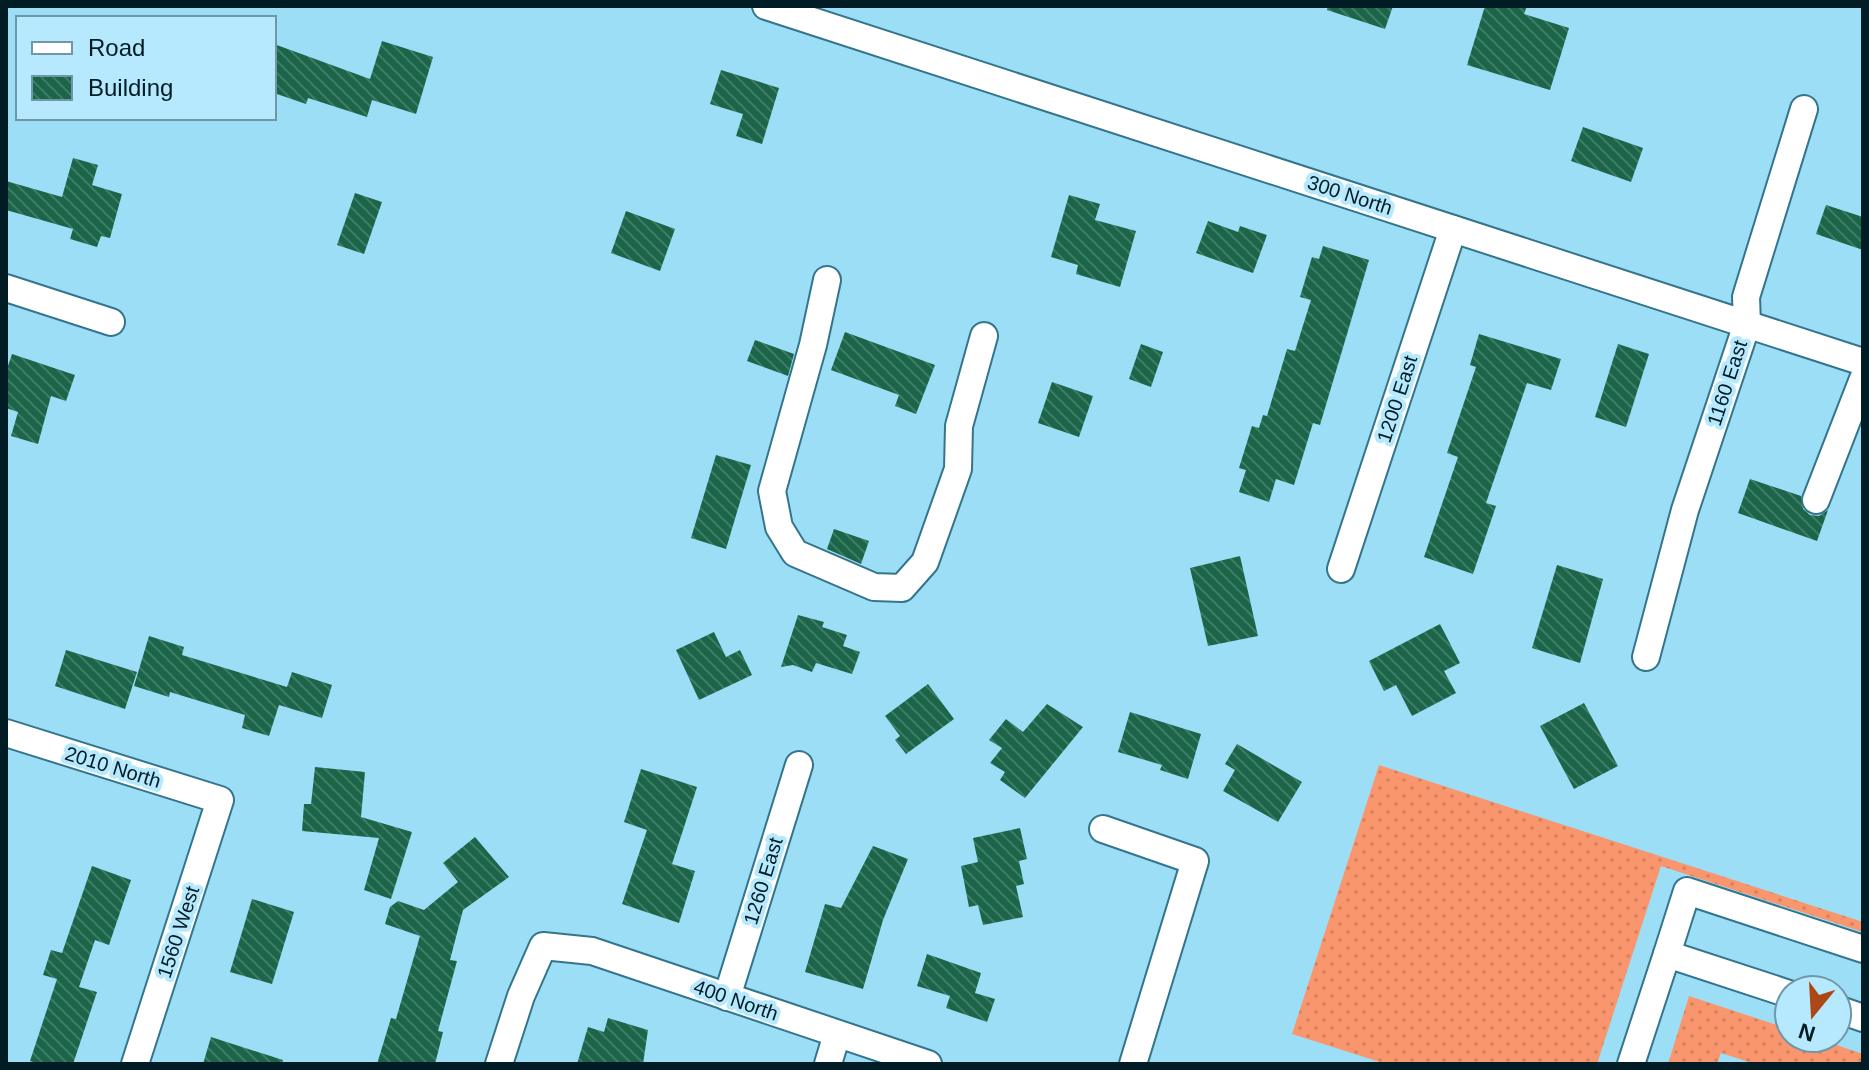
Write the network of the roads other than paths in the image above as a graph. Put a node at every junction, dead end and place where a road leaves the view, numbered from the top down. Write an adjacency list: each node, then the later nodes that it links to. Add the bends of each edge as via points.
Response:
1 (766, 6): 3 (street, 300 North)
2 (1804, 109): 7 (street, 1160 East, via 1746,297)
3 (1453, 229): 7 (street, 300 North); 12 (street, 1200 East)
4 (827, 280): 8 (street, via 772,491 779,527 795,553 874,587 902,588 925,562 958,469 959,426)
5 (6, 288): 6 (street)
6 (111, 322)
7 (1747, 324): 9 (street, 300 North); 13 (street, 1160 East, via 1685,510)
8 (984, 336)
9 (1863, 362)
10 (1863, 379): 11 (street)
11 (1816, 500)
12 (1341, 569)
13 (1646, 657)
14 (6, 733): 16 (street, 2010 North)
15 (799, 765): 21 (street, 1260 East)
16 (220, 800): 23 (street, 1560 West)
17 (1103, 829): 27 (street, via 1195,861)
18 (1863, 949): 19 (street, via 1687,891)
19 (1667, 954): 20 (street); 28 (street)
20 (1773, 989)
21 (727, 997): 22 (street, 400 North); 24 (street, 400 North, via 592,951 543,946)
22 (837, 1034): 25 (street); 26 (street, 400 North)
23 (135, 1064)
24 (499, 1064)
25 (828, 1064)
26 (928, 1064)
27 (1133, 1064)
28 (1631, 1064)

